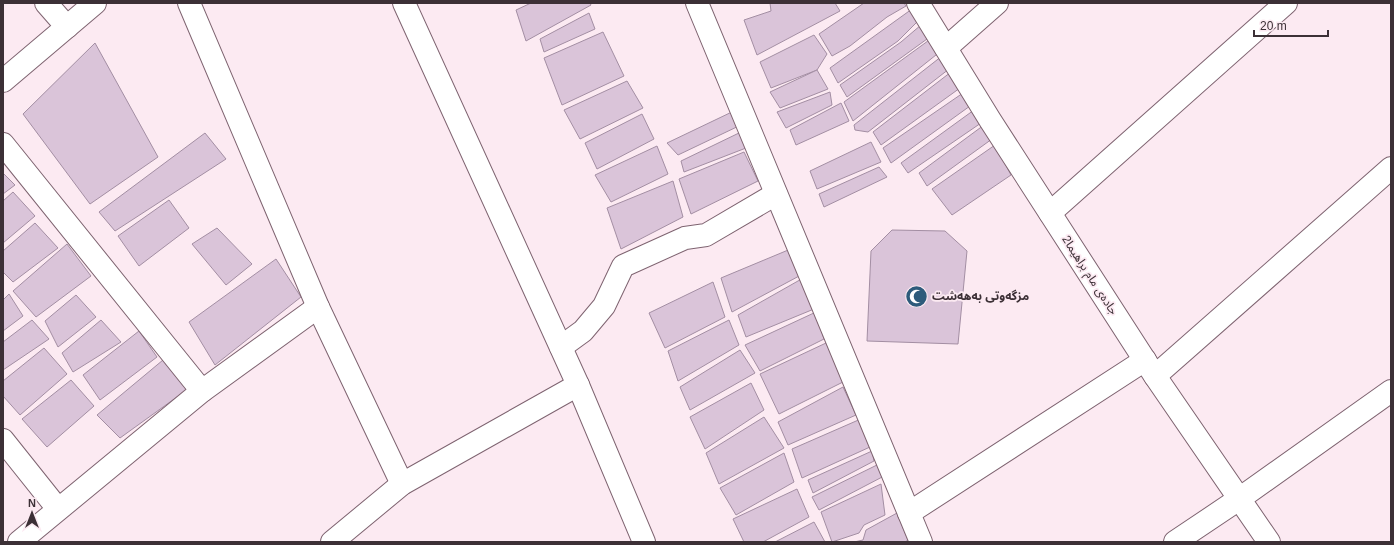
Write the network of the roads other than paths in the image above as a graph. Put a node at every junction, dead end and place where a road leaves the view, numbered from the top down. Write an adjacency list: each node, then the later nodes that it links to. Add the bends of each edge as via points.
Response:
1 (46, 3): 9 (street)
2 (95, 3): 9 (street)
3 (189, 3): 16 (street)
4 (404, 3): 17 (street)
5 (697, 3): 14 (street)
6 (918, 3): 10 (street, جادەی مام براهیما2)
7 (997, 3): 10 (street)
8 (1286, 3): 15 (street)
9 (67, 27): 11 (street)
10 (946, 48): 15 (street, جادەی مام براهیما2)
11 (3, 81)
12 (3, 144): 20 (street)
13 (1390, 172): 18 (street)
14 (776, 194): 17 (street, via 706,235 685,238 622,266 604,306 582,330); 26 (street)
15 (1050, 213): 18 (street, جادەی مام براهیما2)
16 (318, 307): 20 (street); 23 (street)
17 (561, 347): 19 (street)
18 (1150, 368): 24 (street, جادەی مام براهیما2); 26 (street)
19 (578, 385): 23 (street); 29 (street)
20 (202, 391): 25 (street)
21 (1391, 391): 24 (street)
22 (3, 440): 25 (street)
23 (402, 484): 28 (street)
24 (1239, 499): 31 (street); 32 (street, جادەی مام براهیما2)
25 (58, 509): 27 (street)
26 (909, 513): 30 (street)
27 (19, 542)
28 (332, 542)
29 (644, 542)
30 (921, 542)
31 (1175, 542)
32 (1269, 542)

